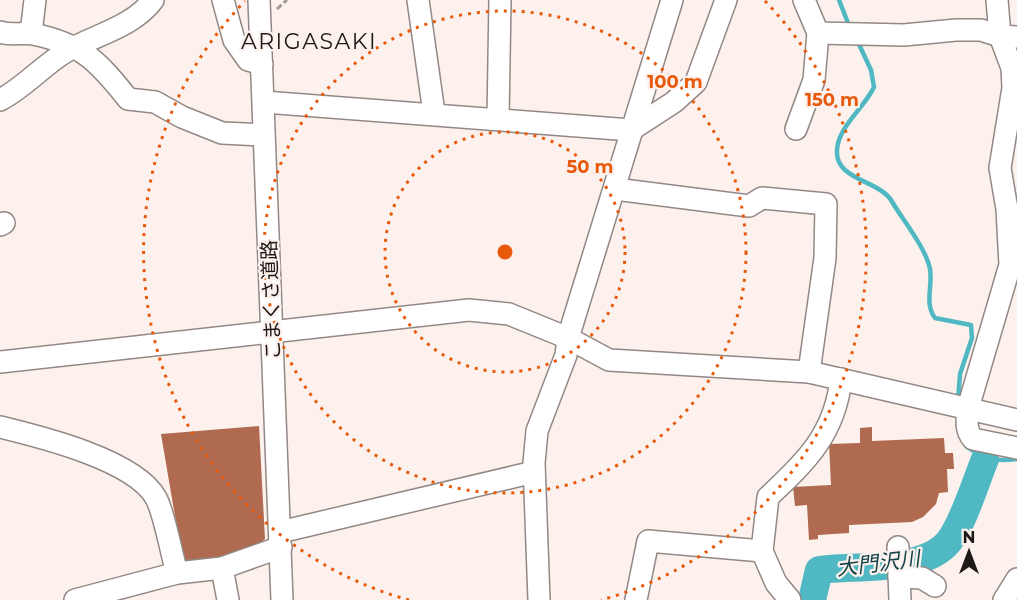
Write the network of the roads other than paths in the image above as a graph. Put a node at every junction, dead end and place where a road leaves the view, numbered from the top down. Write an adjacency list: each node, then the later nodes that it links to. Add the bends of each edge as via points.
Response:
1 (35, 0): 12 (street)
2 (153, 0): 15 (street, via 144,13)
3 (223, 0): 16 (street, via 234,40 248,60)
4 (258, 0): 16 (street, こまくさ道路)
5 (418, 0): 19 (street)
6 (500, 0): 20 (street)
7 (672, 0): 22 (street)
8 (726, 0): 22 (street, via 696,82 674,102)
9 (804, 0): 13 (street)
10 (997, 0): 14 (street)
11 (0, 32): 12 (street, via 12,36)
12 (31, 33): 15 (street)
13 (818, 33): 14 (street, via 904,35 981,30); 21 (street, via 814,80)
14 (1009, 37): 25 (street, via 1013,88 1000,168)
15 (76, 48): 17 (street); 23 (street, via 91,56 128,99 155,102 222,133)
16 (262, 64): 18 (street, こまくさ道路)
17 (0, 100)
18 (264, 102): 19 (street); 23 (street, こまくさ道路)
19 (434, 113): 20 (street)
20 (498, 118): 22 (street)
21 (796, 129)
22 (631, 130): 24 (street)
23 (264, 135): 27 (street, こまくさ道路)
24 (615, 189): 28 (street); 30 (street, via 749,206 762,198 826,204 825,258)
25 (1012, 210): 26 (street)
26 (1012, 277): 32 (street)
27 (273, 331): 28 (street, via 489,310); 29 (street); 37 (street, こまくさ道路)
28 (567, 338): 30 (street, via 609,360); 36 (street, via 566,355 537,430)
29 (0, 362)
30 (809, 372): 31 (street)
31 (841, 379): 32 (street); 39 (street, via 838,406 825,433 805,463 768,496)
32 (962, 406): 33 (street); 35 (street, via 973,439)
33 (1017, 420)
34 (0, 427): 41 (street, via 98,458 131,473 156,499)
35 (1017, 448)
36 (534, 472): 37 (street); 48 (street)
37 (280, 540): 40 (street); 47 (street, こまくさ道路)
38 (898, 547): 42 (street)
39 (762, 551): 49 (street, via 648,541); 50 (street, via 776,583)
40 (222, 568): 41 (street); 46 (street)
41 (177, 573): 45 (street)
42 (899, 576): 44 (street, via 922,578); 51 (street)
43 (1017, 579): 52 (street)
44 (935, 586)
45 (75, 600)
46 (228, 600)
47 (282, 600)
48 (539, 600)
49 (636, 600)
50 (790, 600)
51 (900, 600)
52 (1004, 600)

